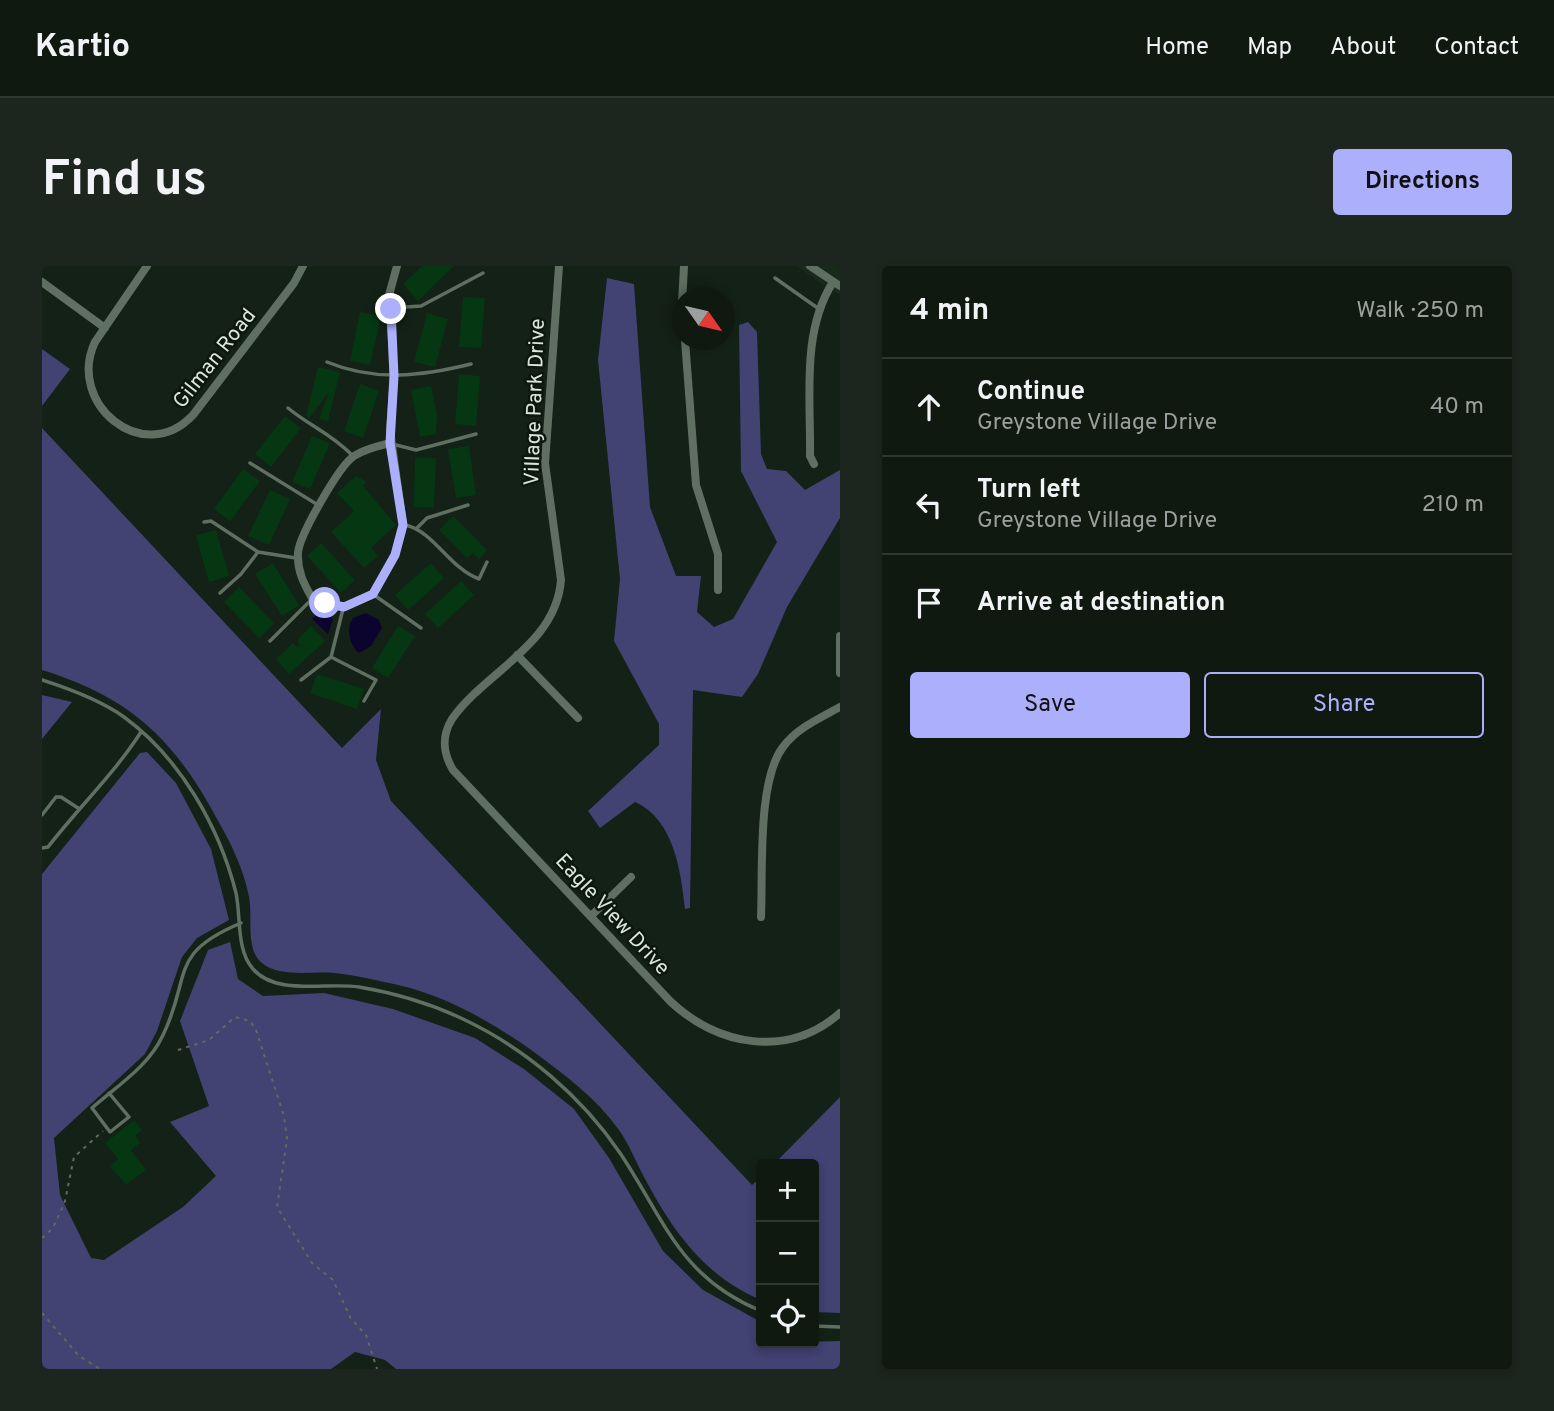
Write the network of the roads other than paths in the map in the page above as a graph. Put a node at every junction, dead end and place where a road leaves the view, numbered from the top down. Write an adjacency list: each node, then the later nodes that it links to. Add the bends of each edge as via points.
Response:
1 (147, 266): 14 (street, Gilman Road)
2 (303, 266): 14 (street, Gilman Road, via 193,415 166,434 132,432 95,398 87,365)
3 (397, 266): 12 (street, via 389,295)
4 (559, 266): 41 (street, Village Park Drive, via 545,463 560,593 542,632)
5 (684, 266): 11 (street)
6 (810, 266): 10 (street)
7 (483, 273): 12 (lane, via 421,306)
8 (775, 278): 13 (lane)
9 (42, 282): 14 (street)
10 (837, 284): 13 (street)
11 (683, 287)
12 (391, 309): 18 (street)
13 (818, 309): 24 (street, via 812,342 810,456)
14 (105, 328)
15 (686, 350): 33 (street, via 696,485 718,554)
16 (327, 362): 18 (lane, via 351,372)
17 (471, 364): 18 (lane, via 428,375)
18 (394, 376): 21 (street)
19 (288, 408): 22 (lane, via 323,429)
20 (477, 434): 21 (lane, via 416,450)
21 (390, 443): 22 (street); 28 (street)
22 (353, 456): 26 (street)
23 (250, 463): 26 (lane)
24 (814, 464)
25 (468, 505): 29 (lane, via 427,518)
26 (320, 507): 31 (street, via 301,542)
27 (204, 522): 30 (lane, via 211,521)
28 (403, 525): 29 (lane); 35 (street, via 395,555)
29 (417, 528): 32 (lane, via 463,573 479,579)
30 (258, 552): 31 (lane); 34 (lane)
31 (298, 558): 36 (street, via 300,576)
32 (487, 562)
33 (719, 590)
34 (220, 593)
35 (373, 594): 37 (street); 38 (lane)
36 (313, 598): 37 (street); 40 (lane)
37 (344, 607): 42 (lane)
38 (421, 628)
39 (840, 636): 43 (street)
40 (270, 640)
41 (517, 655): 48 (street); 50 (street, Village Park Drive, via 457,711 447,727)
42 (331, 657): 45 (lane); 46 (lane, via 376,680)
43 (840, 673)
44 (42, 680): 49 (lane, via 97,702)
45 (301, 680)
46 (364, 701)
47 (840, 707): 56 (street, via 793,736 769,774)
48 (578, 718)
49 (141, 732): 51 (lane, via 115,772); 57 (lane, via 169,760 215,832 229,868)
50 (444, 746): 55 (street, Eagle View Drive, via 453,770)
51 (78, 808): 52 (lane, via 56,797); 53 (lane, via 48,847)
52 (42, 815)
53 (42, 848)
54 (631, 877): 55 (street)
55 (591, 916): 58 (street, Eagle View Drive, via 670,1001 696,1023 727,1038 780,1041 823,1025)
56 (761, 917)
57 (241, 923): 59 (lane, via 213,935 191,954 164,1035 142,1065); 60 (lane, via 243,950 264,979 283,985 359,987 428,1005 476,1026 534,1064 597,1122 673,1243 725,1292)
58 (840, 1013)
59 (109, 1093): 59 (lane, via 92,1108 110,1132 129,1117)
60 (756, 1308)
61 (819, 1325): 62 (lane)
62 (840, 1327)

